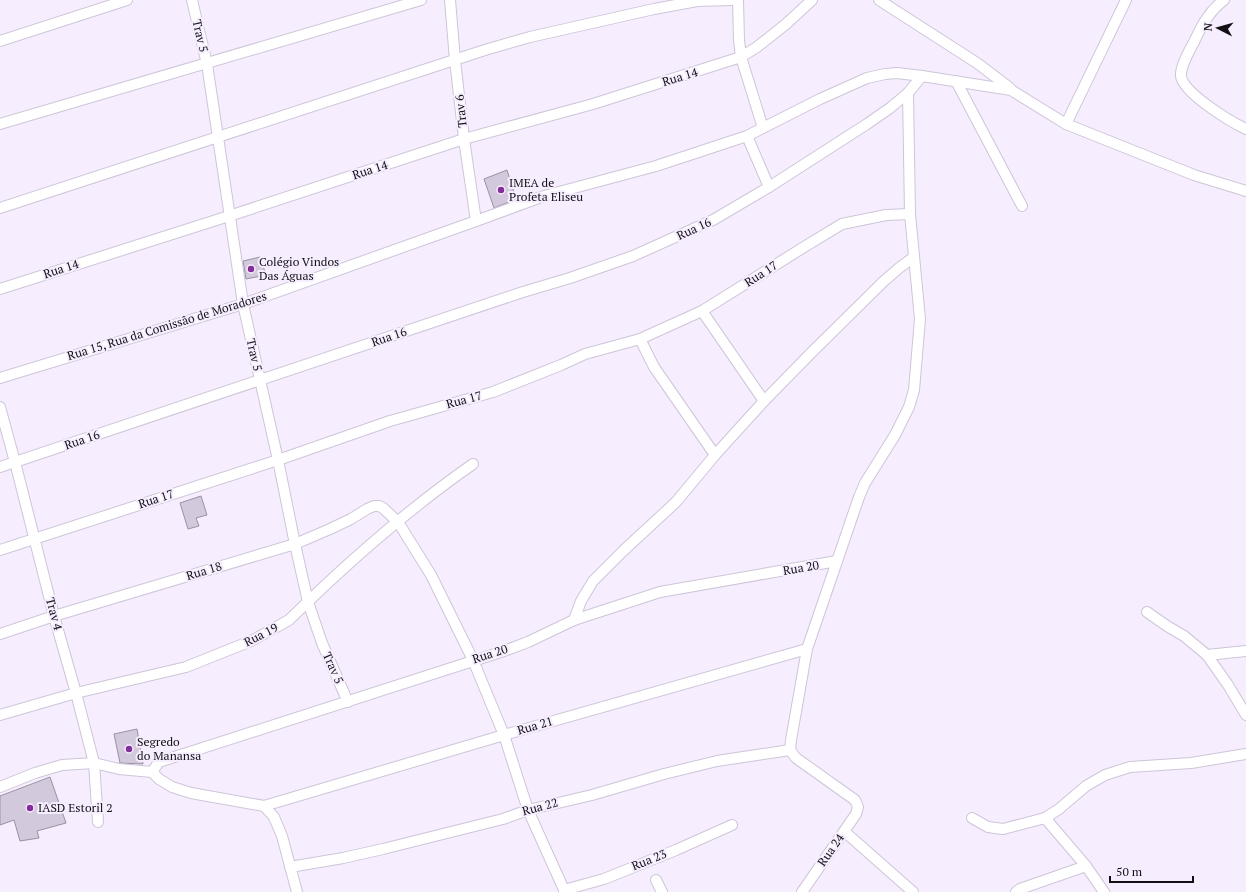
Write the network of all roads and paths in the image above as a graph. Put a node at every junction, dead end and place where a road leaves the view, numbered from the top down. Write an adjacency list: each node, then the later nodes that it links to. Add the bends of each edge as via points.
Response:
1 (128, 0): 11 (street)
2 (192, 0): 14 (street, Trav 5)
3 (421, 0): 14 (street)
4 (450, 0): 13 (street, Trav 6)
5 (731, 0): 13 (street, via 697,1 654,8 530,37)
6 (738, 0): 12 (street)
7 (812, 0): 12 (street, Rua 14, via 786,24)
8 (879, 0): 17 (street, via 977,63)
9 (1126, 0): 20 (street)
10 (1224, 0): 22 (street, via 1201,26 1181,76 1186,88 1201,101)
11 (0, 41)
12 (741, 58): 21 (street); 25 (street, Rua 14, via 593,104)
13 (455, 60): 23 (street); 25 (street, Trav 6)
14 (207, 64): 19 (street); 23 (street, Trav 5)
15 (922, 76): 16 (street, Rua 15, Rua da Comissão de Moradores); 18 (street, Rua 16); 21 (street, Rua 15, Rua da Comissão de Moradores, via 897,73 867,78)
16 (956, 81): 17 (street, Rua 15, Rua da Comissão de Moradores); 28 (street)
17 (1011, 90): 20 (street)
18 (908, 93): 26 (street, Rua 16, via 867,124); 30 (street)
19 (0, 124)
20 (1066, 124): 27 (street, via 1194,175)
21 (763, 128): 24 (street, Rua 15, Rua da Comissão de Moradores)
22 (1246, 129)
23 (218, 136): 29 (street); 31 (street, Trav 5)
24 (747, 136): 26 (street); 32 (street, Rua 15, Rua da Comissão de Moradores, via 656,166 544,196)
25 (464, 139): 31 (street, Rua 14); 32 (street, Trav 6)
26 (769, 186): 39 (street, Rua 16, via 714,220 633,256)
27 (1246, 191)
28 (1022, 206)
29 (0, 208)
30 (910, 214): 33 (street); 36 (street, Rua 17, via 886,215 842,224)
31 (229, 216): 34 (street, Rua 14); 35 (street, Trav 5)
32 (476, 221): 35 (street, Rua 15, Rua da Comissão de Moradores)
33 (914, 257): 40 (street, via 884,281); 51 (street, via 920,319 914,390 900,425 865,483)
34 (0, 289)
35 (242, 304): 38 (street, Rua 15, Rua da Comissão de Moradores); 39 (street, Trav 5)
36 (702, 311): 37 (street, Rua 17); 40 (street)
37 (640, 339): 42 (street, via 654,367); 43 (street, Rua 17, via 585,354 493,392 390,421)
38 (0, 378)
39 (260, 380): 43 (street, Trav 5); 44 (street, Rua 16)
40 (764, 402): 42 (street)
41 (0, 407): 44 (street, Trav 4)
42 (715, 455): 55 (street, via 676,502 592,581)
43 (278, 460): 48 (street, Rua 17); 49 (street, Trav 5)
44 (15, 462): 46 (street, Rua 16); 48 (street, Trav 4)
45 (473, 464): 47 (street, Rua 19)
46 (0, 467)
47 (398, 522): 49 (street, Rua 18, via 383,508 374,506); 52 (street, Rua 19, via 369,545); 60 (street, Rua 18, via 431,575)
48 (34, 539): 50 (street, Rua 17); 54 (street, Trav 4)
49 (295, 544): 52 (street, Trav 5); 54 (street, Rua 18)
50 (0, 550)
51 (837, 561): 55 (street, Rua 20, via 660,592); 57 (street)
52 (308, 602): 61 (street, Rua 19, via 276,628 220,654 186,667); 62 (street, Trav 5, via 322,643)
53 (1147, 612): 59 (street, via 1184,636)
54 (54, 616): 56 (street, Rua 18); 61 (street, Trav 4)
55 (574, 620): 60 (street, Rua 20, via 528,642)
56 (0, 634)
57 (807, 649): 65 (street, Rua 21); 66 (street)
58 (1246, 651): 59 (street)
59 (1207, 655): 64 (street)
60 (473, 660): 62 (street, Rua 20); 65 (street, Rua 18)
61 (76, 693): 63 (street, Rua 19); 68 (street, Trav 4)
62 (348, 702): 69 (street, Rua 20, via 159,762)
63 (0, 715)
64 (1246, 715)
65 (504, 735): 71 (street, Rua 21); 72 (street, Rua 18)
66 (790, 750): 72 (street, Rua 22, via 717,761); 77 (street, Rua 24, via 796,758 855,800 858,807 856,814)
67 (1246, 754): 74 (street, via 1191,763 1130,767 1105,775 1086,786)
68 (94, 764): 69 (street); 70 (street, via 62,765); 75 (street, Trav 4)
69 (152, 772): 71 (street, via 172,788)
70 (0, 787)
71 (264, 806): 79 (street, via 274,817)
72 (528, 810): 79 (street, Rua 22, via 503,819 383,849); 81 (street, Rua 18)
73 (972, 818): 74 (street, via 988,827 1003,829)
74 (1045, 818): 78 (street)
75 (98, 822)
76 (732, 824): 81 (street, Rua 23, via 604,879)
77 (845, 832): 84 (street, Rua 24); 85 (street)
78 (1086, 866): 86 (street); 87 (street)
79 (290, 867): 82 (street)
80 (656, 880): 83 (street)
81 (564, 891)
82 (297, 892)
83 (662, 892)
84 (802, 892)
85 (913, 892)
86 (1016, 892)
87 (1104, 892)

